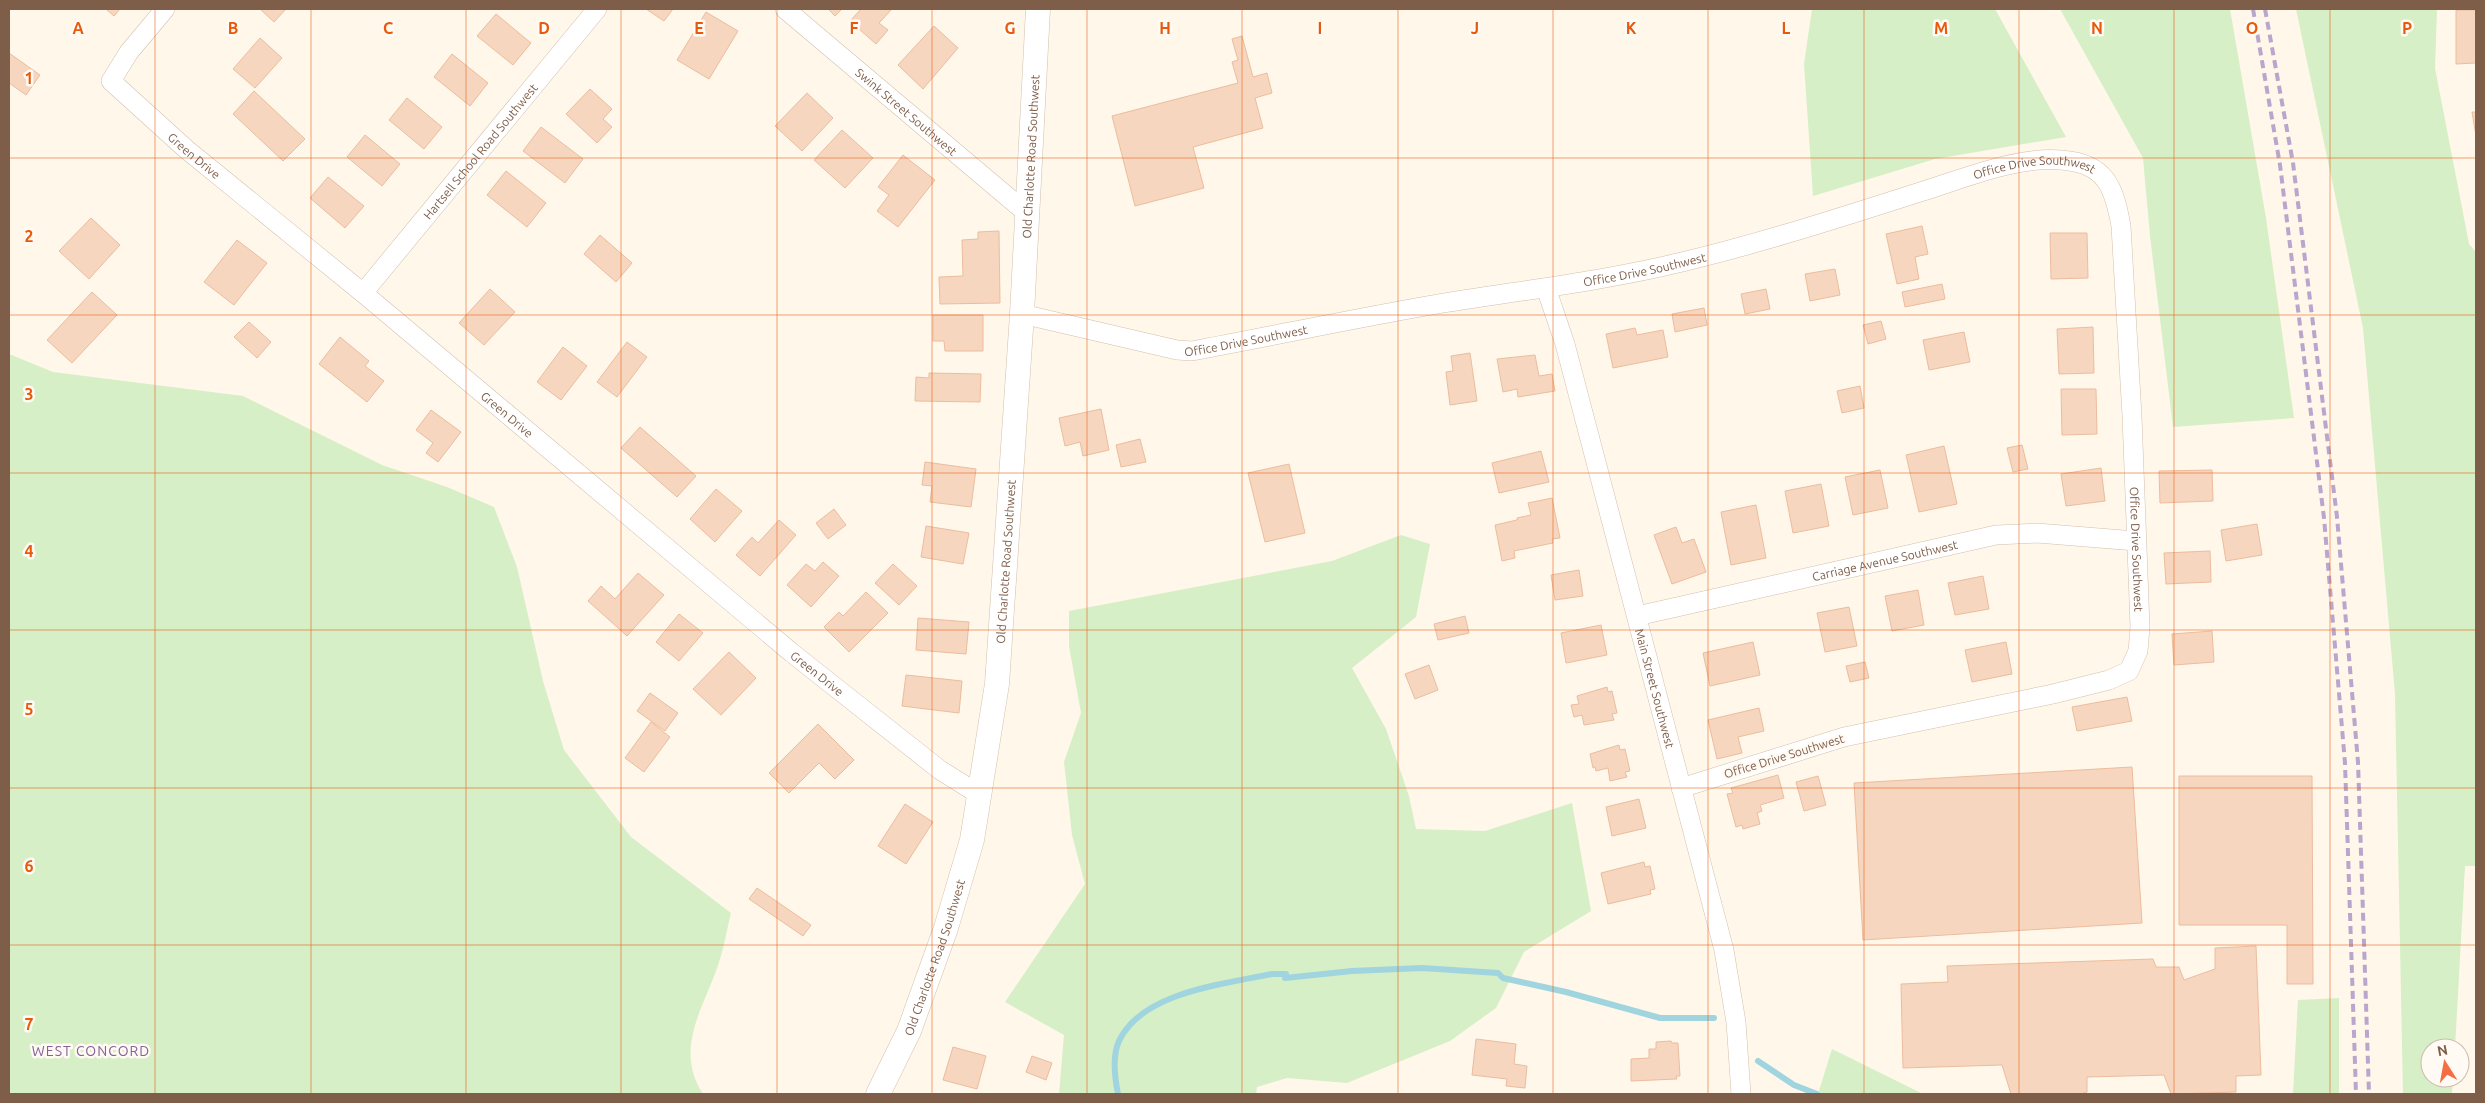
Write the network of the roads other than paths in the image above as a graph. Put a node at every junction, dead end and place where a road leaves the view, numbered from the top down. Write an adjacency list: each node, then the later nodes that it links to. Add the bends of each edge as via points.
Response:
1 (165, 9): 7 (street, Green Drive, via 111,81 186,149)
2 (598, 9): 7 (street, Hartsell School Road Southwest)
3 (785, 9): 5 (street, Swink Street Southwest)
4 (1038, 9): 5 (street, Old Charlotte Road Southwest)
5 (1028, 214): 8 (street, Old Charlotte Road Southwest)
6 (1546, 288): 8 (street, Office Drive Southwest, via 1433,305 1192,351); 9 (street, Office Drive Southwest, via 1682,262 1822,223 1991,170 2035,161 2062,160 2088,166 2106,179 2116,195 2121,226); 10 (street, Main Street Southwest, via 1565,344)
7 (363, 294): 12 (street, Green Drive, via 792,653 940,770)
8 (1022, 314): 12 (street, Old Charlotte Road Southwest, via 997,684)
9 (2136, 541): 10 (street, Carriage Avenue Southwest, via 2037,533 1996,535); 11 (street, Office Drive Southwest, via 2140,627 2138,651 2129,671 2109,680 2053,694 1844,737)
10 (1637, 616): 11 (street, Main Street Southwest)
11 (1681, 788): 14 (street, Main Street Southwest, via 1724,950 1736,1022)
12 (980, 795): 13 (street, Old Charlotte Road Southwest, via 972,840 946,928 909,1031)
13 (878, 1094)
14 (1741, 1094)

